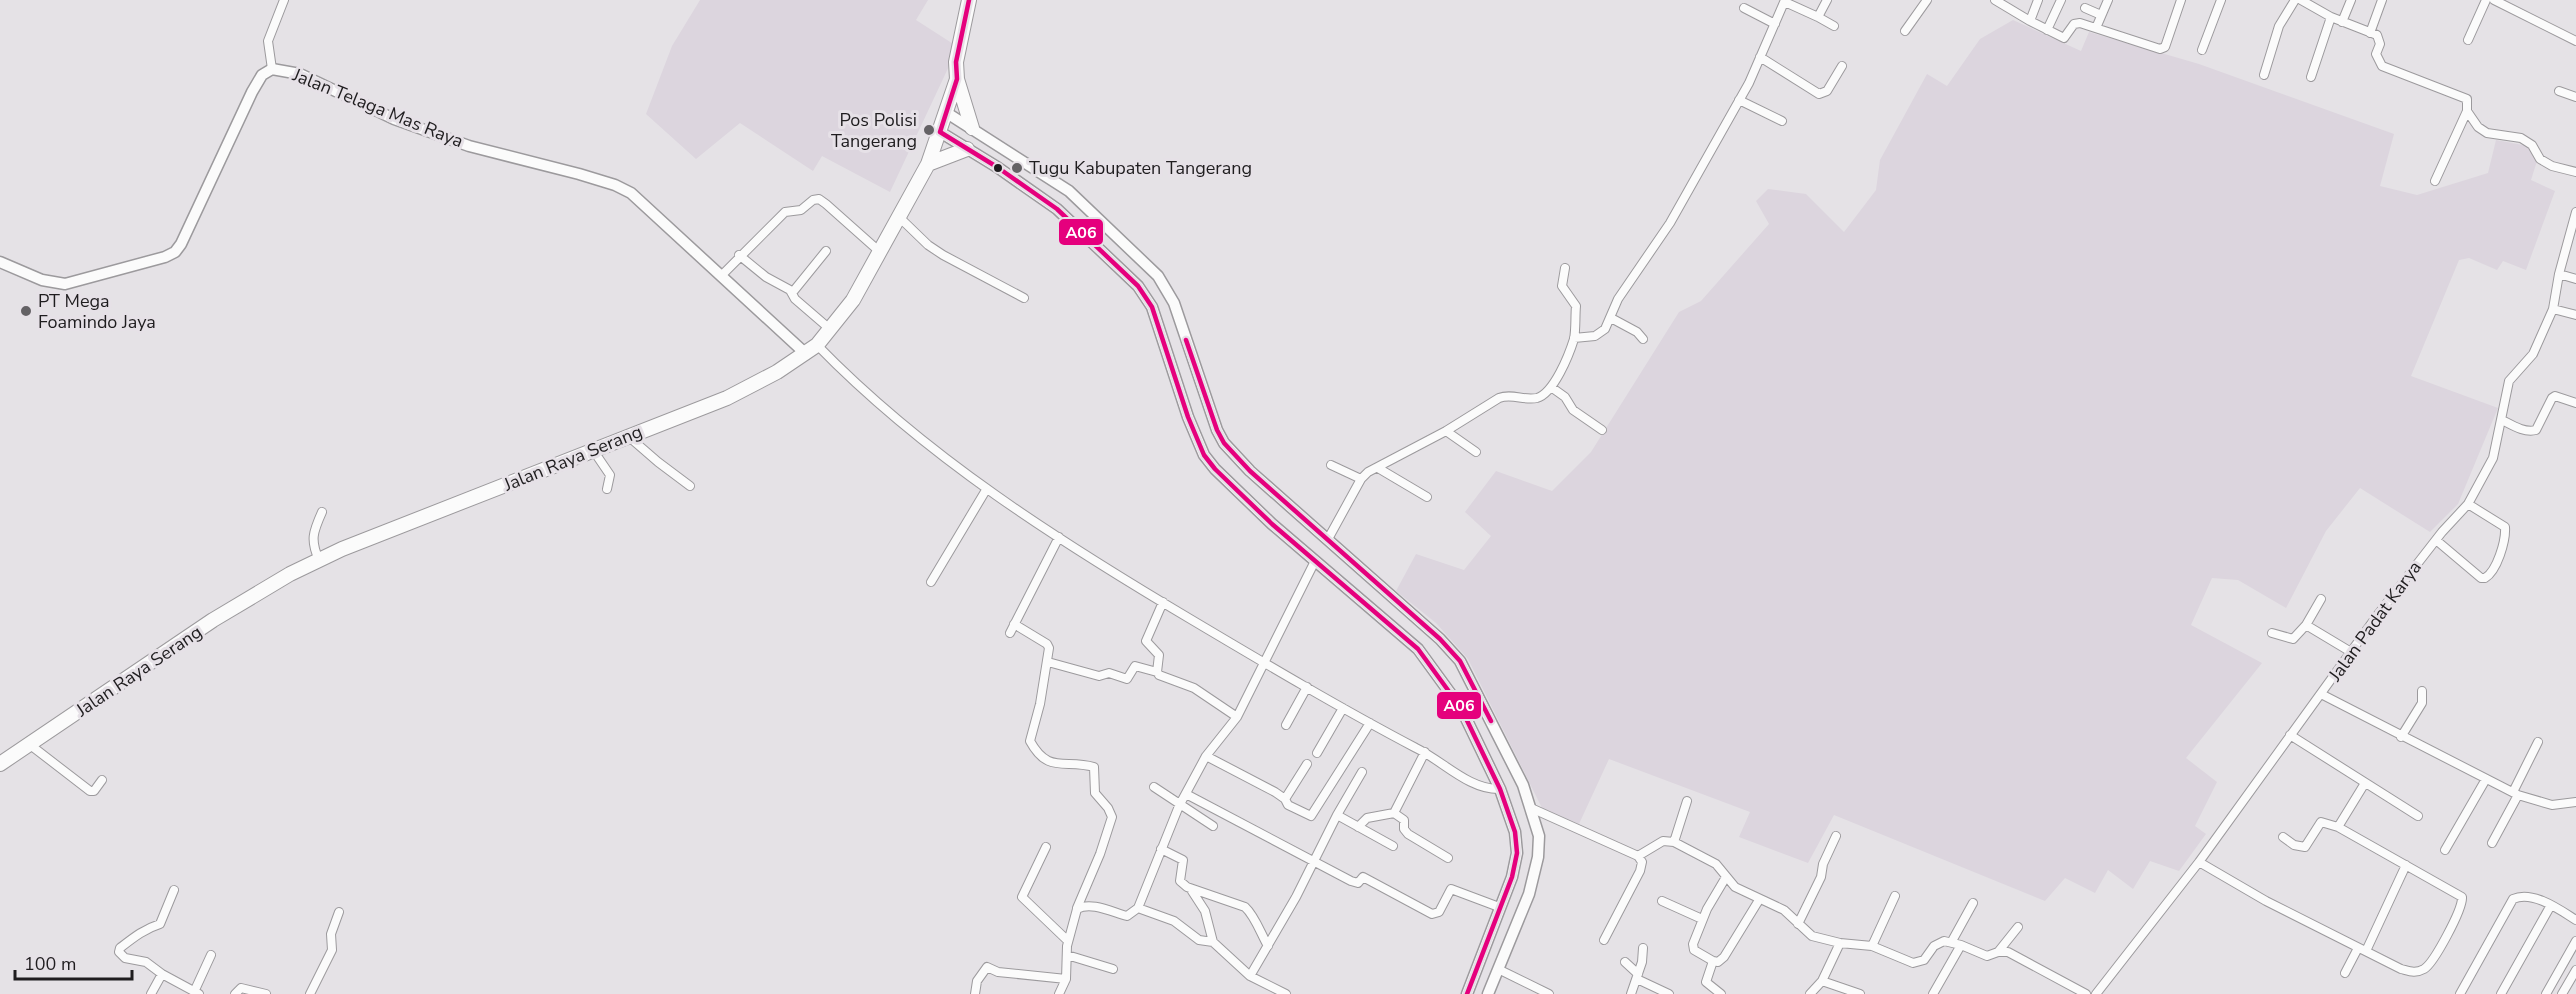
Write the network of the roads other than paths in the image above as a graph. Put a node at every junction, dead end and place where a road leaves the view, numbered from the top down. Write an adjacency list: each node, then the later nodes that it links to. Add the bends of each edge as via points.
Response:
1 (284, 0): 36 (street, via 268,41)
2 (969, 0): 39 (highway, Jalan Raya Serang, via 956,62)
3 (1827, 0): 21 (street)
4 (1927, 0): 29 (street)
5 (1995, 0): 23 (street)
6 (2038, 0): 23 (street)
7 (2061, 0): 28 (street)
8 (2108, 0): 20 (street)
9 (2181, 0): 27 (street, via 2165,46 2160,49)
10 (2221, 0): 33 (street)
11 (2295, 0): 37 (street, via 2279,26)
12 (2301, 0): 22 (street)
13 (2351, 0): 24 (street)
14 (2382, 0): 30 (street)
15 (2486, 0): 32 (street)
16 (2496, 0): 31 (street)
17 (1785, 1): 21 (street); 25 (street)
18 (2085, 8): 20 (street)
19 (1744, 9): 25 (street)
20 (2101, 15): 27 (street)
21 (1818, 16): 26 (street)
22 (2331, 17): 24 (street); 38 (street)
23 (2030, 21): 28 (street)
24 (2342, 22): 30 (street)
25 (1775, 24): 34 (street)
26 (1834, 26)
27 (2096, 28): 28 (street, via 2076,23 2064,38)
28 (2047, 30)
29 (1905, 31)
30 (2370, 33): 43 (street, via 2380,39 2376,54 2382,66 2467,99)
31 (2575, 39)
32 (2468, 40)
33 (2202, 50)
34 (1760, 57): 35 (street, via 1820,94 1827,91); 42 (street)
35 (1842, 66)
36 (272, 69): 57 (main road, Jalan Telaga Mas Raya, via 262,75 252,92 175,252 65,284 42,280); 60 (main road, Jalan Telaga Mas Raya, via 300,74 394,119 469,146 615,185 631,193)
37 (2264, 75)
38 (2311, 77)
39 (957, 79): 44 (highway, Jalan Raya Serang); 46 (highway)
40 (2559, 91): 41 (street)
41 (2576, 97)
42 (1739, 100): 45 (street); 68 (street, via 1670,223 1618,299)
43 (2467, 111): 50 (street, via 2487,133 2521,138 2532,145 2540,159); 51 (street)
44 (947, 113): 46 (main road); 47 (highway, Jalan Raya Serang)
45 (1782, 121)
46 (972, 128): 61 (main road, via 1069,191)
47 (940, 132): 48 (main road); 49 (highway, Jalan Raya Serang)
48 (968, 149): 49 (highway); 63 (main road, via 1057,209)
49 (928, 164): 53 (highway, Jalan Raya Serang)
50 (2576, 172)
51 (2436, 181)
52 (2576, 212): 59 (street, Jalan Padat Karya)
53 (899, 217): 55 (highway, Jalan Raya Serang); 65 (street, via 943,255)
54 (826, 251): 64 (street)
55 (880, 252): 56 (street, via 819,199 801,210 785,212); 69 (highway, Jalan Raya Serang)
56 (740, 255): 60 (street); 64 (street)
57 (0, 262)
58 (1565, 268): 70 (street, via 1562,286 1576,306)
59 (2559, 274): 62 (street); 66 (street, Jalan Padat Karya)
60 (721, 276): 72 (main road, Jalan Telaga Mas Raya)
61 (1158, 276): 63 (main road); 91 (main road, via 1174,303 1224,443)
62 (2576, 279)
63 (1138, 286): 94 (main road, via 1152,307 1204,455)
64 (792, 293): 69 (street)
65 (1024, 298)
66 (2553, 309): 67 (street); 75 (street, Jalan Padat Karya, via 2533,354 2509,381)
67 (2576, 315)
68 (1611, 318): 70 (street, via 1600,333); 71 (street)
69 (831, 330): 72 (highway, Jalan Raya Serang)
70 (1574, 338): 73 (street)
71 (1643, 339)
72 (812, 350): 78 (highway, Jalan Raya Serang, via 738,393); 86 (street)
73 (1551, 387): 76 (street, via 1573,410); 77 (street, via 1535,399 1505,395)
74 (2576, 403): 75 (street, via 2552,398 2536,430)
75 (2502, 420): 88 (street, Jalan Padat Karya, via 2493,458)
76 (1602, 430)
77 (1446, 431): 80 (street); 82 (street)
78 (628, 436): 79 (highway, Jalan Raya Serang); 84 (street)
79 (593, 450): 85 (street, via 610,475); 93 (highway, Jalan Raya Serang)
80 (1476, 452)
81 (1330, 465): 83 (street)
82 (1378, 468): 83 (street); 87 (street)
83 (1361, 479): 91 (street)
84 (690, 486)
85 (607, 489)
86 (986, 490): 90 (street); 95 (street)
87 (1426, 497)
88 (2468, 504): 92 (street, Jalan Padat Karya); 92 (street, via 2505,527 2497,565 2489,576 2481,578)
89 (322, 512): 93 (street, via 312,546)
90 (1059, 537): 97 (street); 98 (street)
91 (1328, 539): 134 (main road, via 1460,661)
92 (2436, 540): 102 (street, Jalan Padat Karya)
93 (319, 560): 116 (highway, Jalan Raya Serang, via 213,620)
94 (1315, 561): 104 (street); 127 (main road, via 1430,662 1461,708)
95 (931, 582)
96 (2321, 599): 99 (street)
97 (1162, 602): 104 (street); 105 (street, via 1146,641 1159,655)
98 (1014, 624): 100 (street); 103 (street, via 1047,644)
99 (2306, 625): 101 (street, via 2293,639); 102 (street)
100 (1010, 633)
101 (2272, 633)
102 (2351, 652): 108 (street, Jalan Padat Karya)
103 (1048, 662): 105 (street, via 1127,679 1135,666); 164 (street, via 1030,741 1038,755 1053,764 1094,767 1095,793 1112,817)
104 (1265, 663): 106 (street); 110 (street)
105 (1157, 672): 110 (street, via 1194,688)
106 (1307, 687): 109 (street); 112 (street)
107 (2422, 691): 114 (street, via 2422,703)
108 (2321, 694): 113 (street, Jalan Padat Karya); 114 (street)
109 (1343, 708): 111 (street); 118 (street)
110 (1237, 717): 119 (street)
111 (1370, 723): 117 (street); 130 (street, via 1311,816 1287,805)
112 (1286, 725)
113 (2290, 735): 125 (street); 152 (street, Jalan Padat Karya)
114 (2401, 737): 123 (street)
115 (2538, 742): 129 (street)
116 (29, 744): 120 (highway, Jalan Raya Serang); 124 (street, via 90,791)
117 (1425, 752): 127 (street, via 1482,788); 135 (street)
118 (1317, 753)
119 (1206, 756): 128 (street); 130 (street)
120 (0, 764)
121 (1307, 764): 130 (street)
122 (1362, 772): 136 (street)
123 (2486, 779): 129 (street); 148 (street)
124 (102, 780)
125 (2365, 783): 137 (street); 140 (street)
126 (1154, 787): 133 (street)
127 (1500, 789): 162 (main road, via 1515,832 1517,853)
128 (1186, 794): 133 (street); 151 (street)
129 (2515, 794): 132 (street, via 2552,805); 144 (street)
130 (1285, 799)
131 (1687, 801): 143 (street)
132 (2576, 802)
133 (1179, 806): 138 (street); 147 (street)
134 (1531, 808): 149 (street); 187 (main road, via 1539,836 1538,857 1529,894)
135 (1394, 813): 139 (street, via 1367,818); 150 (street, via 1404,820 1408,834)
136 (1337, 815): 139 (street); 151 (street)
137 (2418, 816)
138 (1213, 826)
139 (1358, 827): 145 (street)
140 (2338, 827): 142 (street, via 2321,822 2305,847 2294,846); 153 (street)
141 (1836, 836): 168 (street, via 1823,864 1821,879)
142 (2283, 837)
143 (1674, 842): 149 (street, via 1663,841); 154 (street, via 1716,864)
144 (2492, 843)
145 (1393, 846)
146 (1046, 847): 171 (street, via 1022,897)
147 (1161, 849): 156 (street, via 1183,860 1180,880); 163 (street)
148 (2445, 850)
149 (1638, 856): 170 (street, via 1642,862 1640,871)
150 (1448, 858)
151 (1314, 862): 162 (street, via 1357,883 1363,877 1432,914 1439,912 1451,889); 177 (street)
152 (2199, 862): 180 (street); 213 (street, Jalan Padat Karya)
153 (2406, 865): 180 (street); 180 (street, via 2458,894 2462,904 2428,966 2422,970 2414,973 2401,969)
154 (1726, 877): 158 (street, via 1742,892); 166 (street)
155 (174, 890): 190 (street, via 160,924 119,949 125,958 146,962)
156 (1192, 891): 174 (street, via 1205,911); 177 (street, via 1245,907)
157 (1895, 896): 178 (street)
158 (1759, 900): 168 (street, via 1784,910); 184 (street, via 1724,957)
159 (1662, 901): 166 (street)
160 (1973, 903): 172 (street)
161 (2551, 905): 167 (street); 214 (street, via 2517,897 2512,900); 215 (street)
162 (1499, 907): 204 (main road)
163 (1138, 908): 164 (street, via 1127,915 1083,905); 174 (street, via 1174,921 1199,940)
164 (1077, 909): 171 (street)
165 (339, 912): 200 (street, via 331,934 332,950)
166 (1702, 919): 184 (street, via 1693,948)
167 (2576, 920)
168 (1798, 924): 175 (street, via 1812,936)
169 (2018, 927): 181 (street)
170 (1604, 940)
171 (1068, 941): 183 (street)
172 (1952, 941): 176 (street); 178 (street, via 1938,942 1919,963)
173 (2576, 941): 216 (street)
174 (1213, 942): 191 (street)
175 (1840, 943): 178 (street); 194 (street)
176 (1961, 945): 181 (street, via 1987,956); 211 (street)
177 (1268, 946): 191 (street)
178 (1872, 946)
179 (1643, 948): 192 (street)
180 (2362, 949): 189 (street)
181 (1998, 952): 212 (street, via 2014,954)
182 (212, 955): 195 (street)
183 (1067, 955): 186 (street); 193 (street)
184 (1713, 961): 196 (street, via 1706,982)
185 (1625, 962): 192 (street)
186 (1113, 969)
187 (1498, 969): 205 (main road); 206 (street)
188 (2576, 970): 217 (street)
189 (2345, 973)
190 (162, 974): 195 (street); 197 (street)
191 (1250, 976): 203 (street)
192 (1638, 976): 207 (street); 208 (street)
193 (1066, 979): 201 (street, via 1008,974 987,967 977,981); 202 (street)
194 (1822, 981): 209 (street); 210 (street)
195 (196, 993)
196 (1719, 993)
197 (151, 994)
198 (235, 994): 199 (street, via 241,988)
199 (266, 994)
200 (310, 994)
201 (975, 994)
202 (1059, 994)
203 (1286, 994)
204 (1467, 994)
205 (1488, 994)
206 (1550, 994)
207 (1631, 994)
208 (1669, 994)
209 (1810, 994)
210 (1860, 994)
211 (1933, 994)
212 (2086, 994)
213 (2096, 994)
214 (2460, 994)
215 (2502, 994)
216 (2546, 994)
217 (2562, 994)

